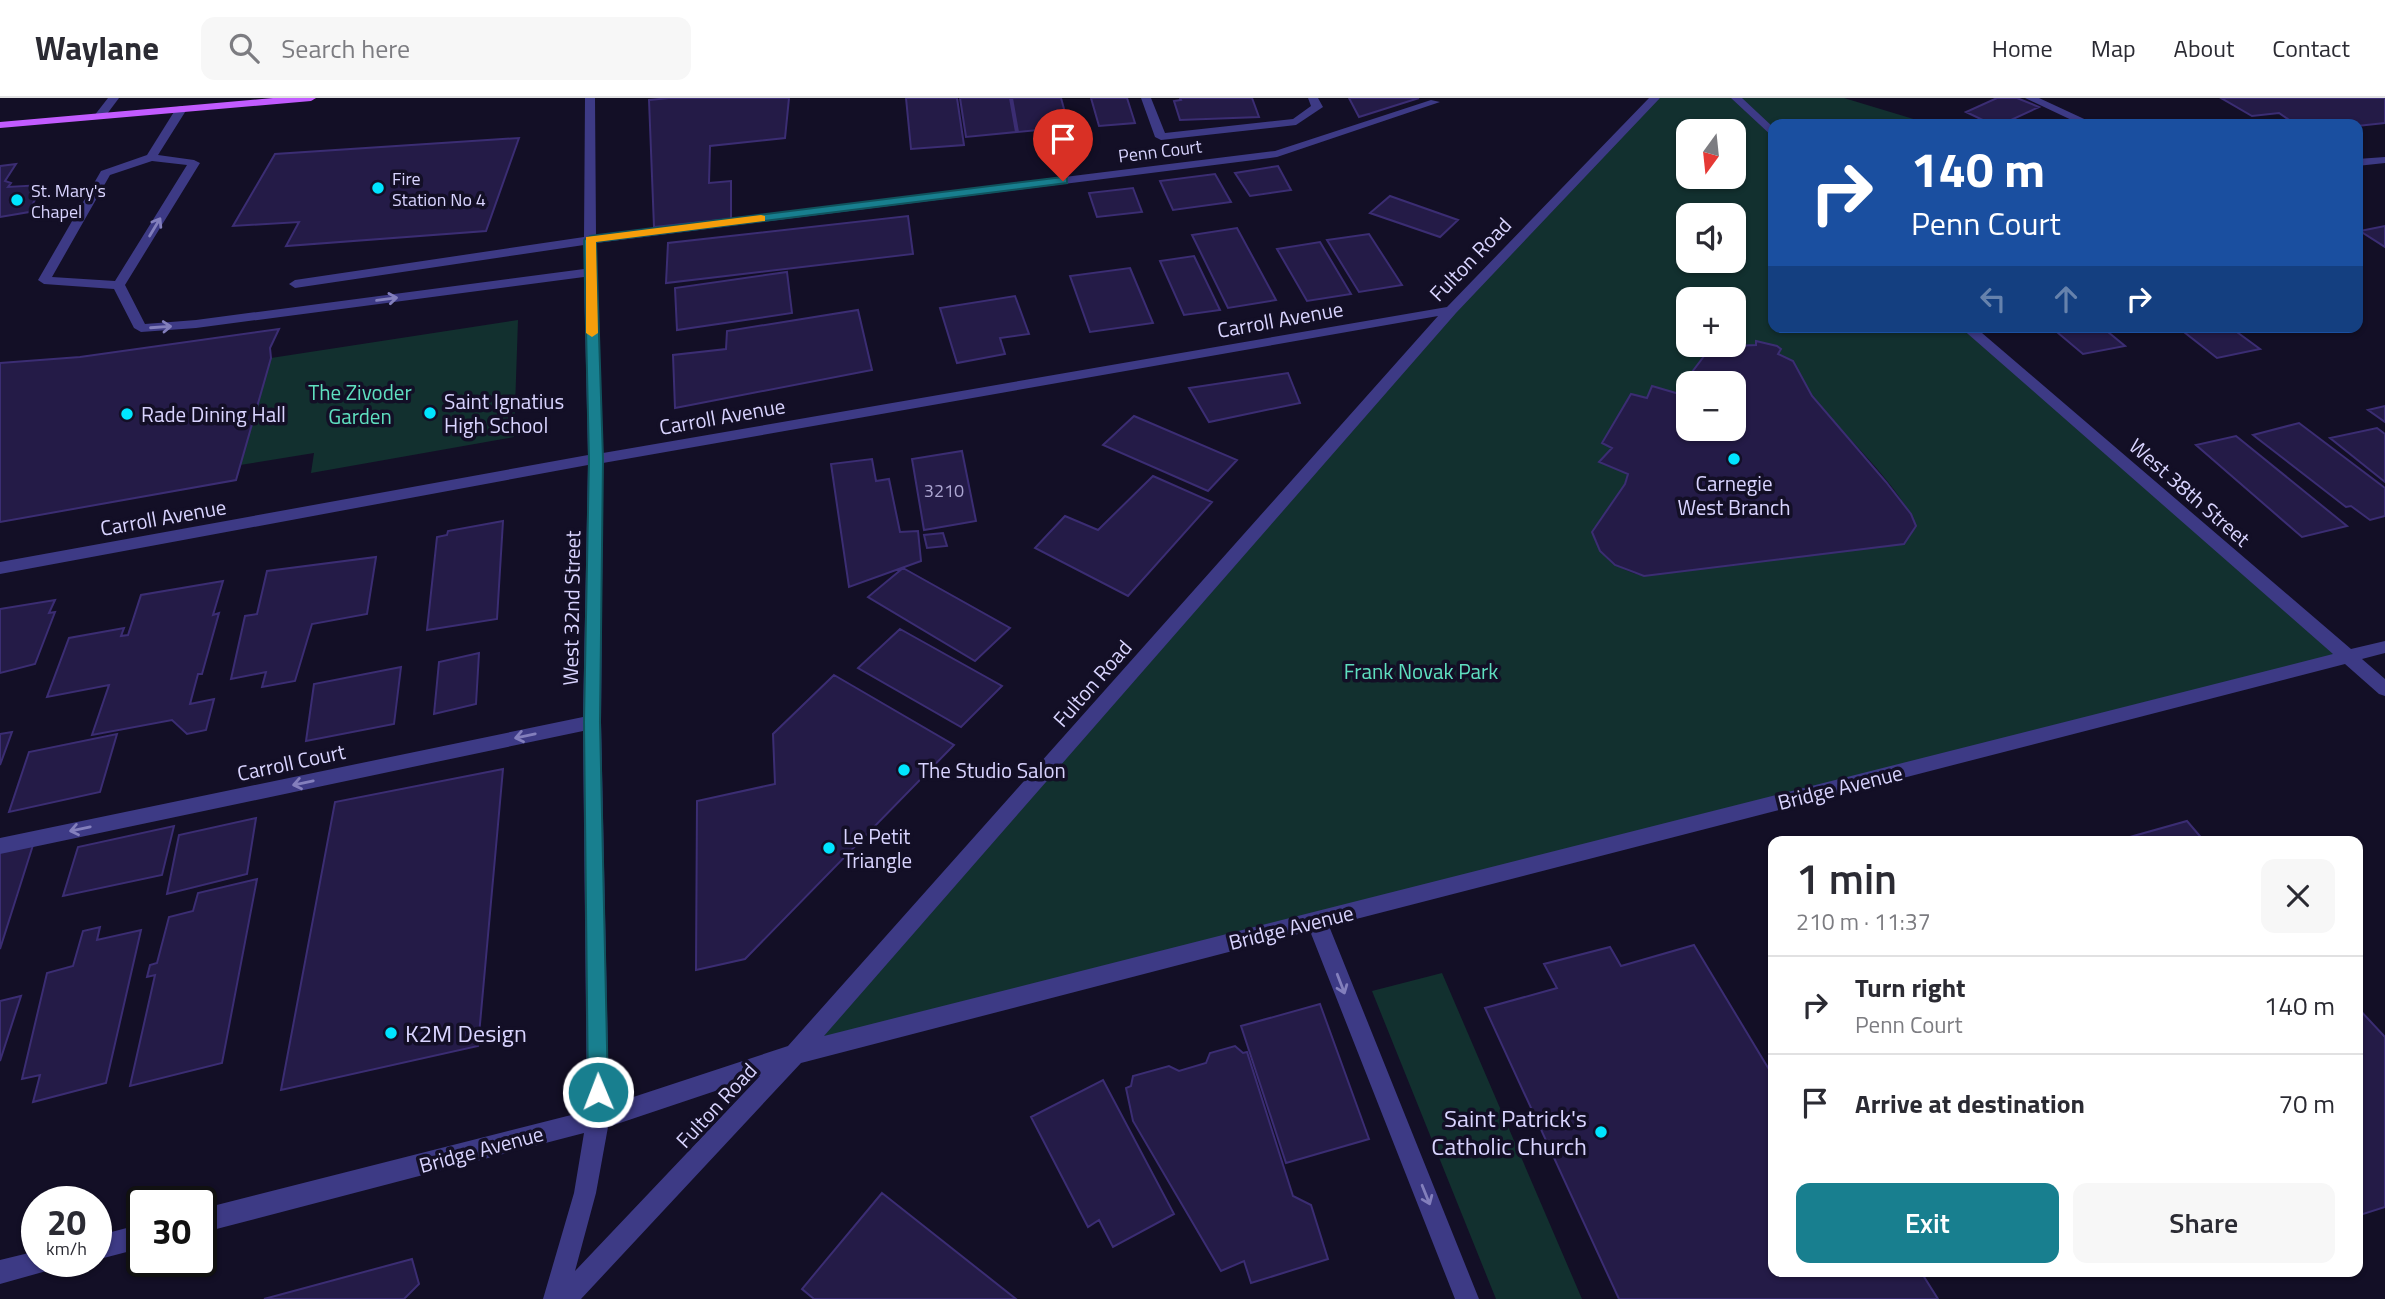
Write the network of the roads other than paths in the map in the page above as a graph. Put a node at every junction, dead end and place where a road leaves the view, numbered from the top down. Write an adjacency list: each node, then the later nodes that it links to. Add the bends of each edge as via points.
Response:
1 (114, 98): 11 (street)
2 (311, 98): 10 (main road)
3 (590, 98): 18 (street, West 32nd Street)
4 (1146, 98): 5 (street, via 1161,137 1296,122 1317,107)
5 (1313, 98)
6 (1655, 98): 22 (street, Fulton Road)
7 (1736, 98): 14 (street)
8 (2030, 98): 12 (street)
9 (1435, 102): 18 (street, Penn Court, via 1277,154)
10 (181, 109): 11 (main road); 15 (street)
11 (100, 116): 13 (main road)
12 (2077, 119)
13 (0, 125)
14 (1768, 129)
15 (151, 157): 21 (street, one-way to 15, via 194,163); 21 (street, via 105,173 44,279)
16 (2385, 159): 17 (street)
17 (2363, 162)
18 (590, 240): 19 (street, West 32nd Street); 20 (street, Penn Court)
19 (590, 271): 21 (street, one-way to 19, via 141,328); 24 (street, West 32nd Street)
20 (295, 284)
21 (119, 285)
22 (1451, 310): 24 (street, Carroll Avenue); 32 (street, Fulton Road)
23 (1979, 333): 27 (street, West 38th Street)
24 (596, 459): 25 (street, Carroll Avenue); 29 (street, West 32nd Street)
25 (0, 568)
26 (2385, 647): 27 (street, Bridge Avenue)
27 (2349, 657): 28 (street, West 38th Street); 31 (street, Bridge Avenue)
28 (2385, 689)
29 (592, 722): 30 (street, Carroll Court, one-way to 30); 33 (street, West 32nd Street)
30 (0, 846)
31 (1316, 920): 32 (street, Bridge Avenue); 39 (street, one-way to 39)
32 (795, 1054): 33 (street, Bridge Avenue); 38 (street, Fulton Road)
33 (598, 1119): 34 (street, Bridge Avenue); 37 (street, West 32nd Street, via 585,1193)
34 (217, 1216)
35 (21, 1267): 36 (street)
36 (0, 1272)
37 (555, 1299)
38 (565, 1299)
39 (1467, 1299)

